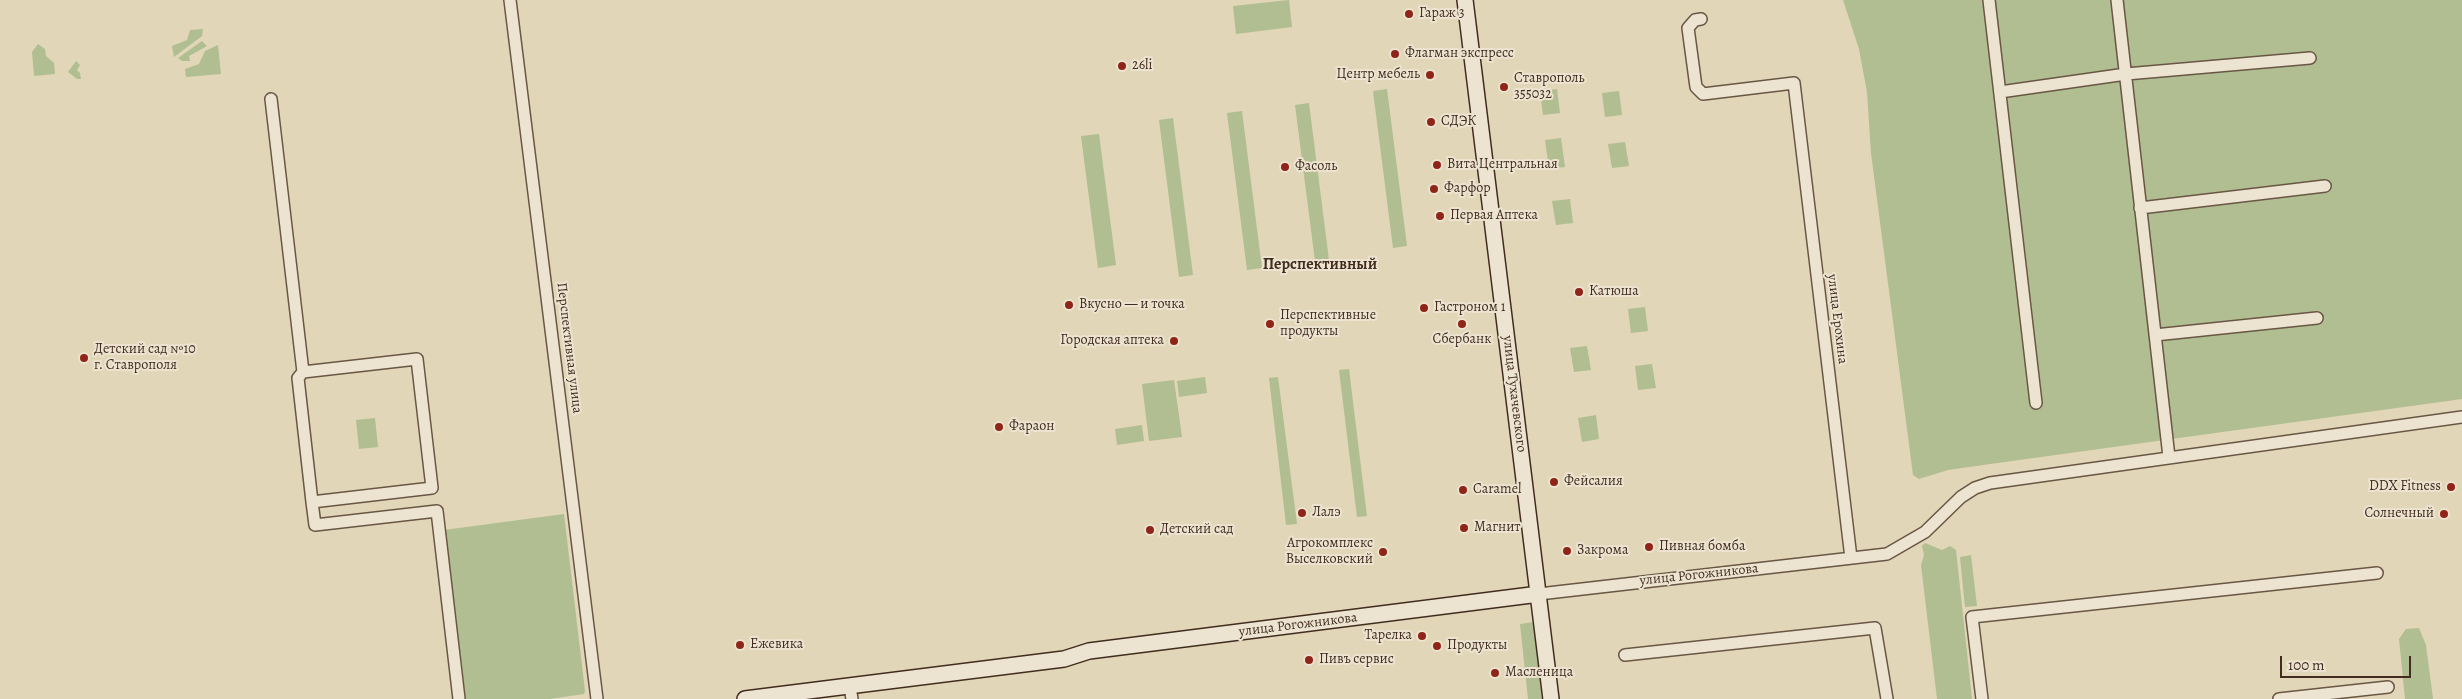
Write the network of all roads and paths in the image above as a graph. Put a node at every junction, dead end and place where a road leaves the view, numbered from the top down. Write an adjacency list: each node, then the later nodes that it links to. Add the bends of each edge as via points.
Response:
1 (510, 0): 26 (street, Перспективная улица)
2 (1465, 0): 21 (street, улица Тухачевского)
3 (1989, 0): 8 (street)
4 (2117, 0): 7 (street)
5 (1701, 19): 19 (street, улица Ерохина, via 1690,23 1688,28 1696,87 1703,94 1794,83)
6 (2310, 58): 7 (street)
7 (2126, 74): 8 (street); 11 (street)
8 (2000, 92): 15 (street)
9 (271, 99): 14 (street)
10 (2325, 186): 11 (street)
11 (2140, 208): 13 (street)
12 (2317, 318): 13 (street)
13 (2154, 334): 17 (street)
14 (303, 372): 18 (street, via 298,378); 18 (street, via 417,359 432,488)
15 (2036, 403)
16 (2462, 417): 17 (street, улица Рогожникова)
17 (2169, 457): 19 (street, улица Рогожникова, via 1982,486 1961,497 1926,532 1888,554)
18 (312, 502): 25 (street, via 315,525 438,511)
19 (1851, 558): 21 (street, улица Рогожникова)
20 (2377, 574): 30 (street, via 1972,617)
21 (1538, 594): 24 (street, улица Рогожникова, via 1089,651 1064,659); 28 (street, улица Тухачевского)
22 (1625, 655): 29 (street, via 1875,628)
23 (2388, 687): 31 (street)
24 (851, 693): 27 (street, улица Рогожникова)
25 (459, 699)
26 (597, 699)
27 (745, 699)
28 (1551, 699)
29 (1887, 699)
30 (1982, 699)
31 (2279, 699)

